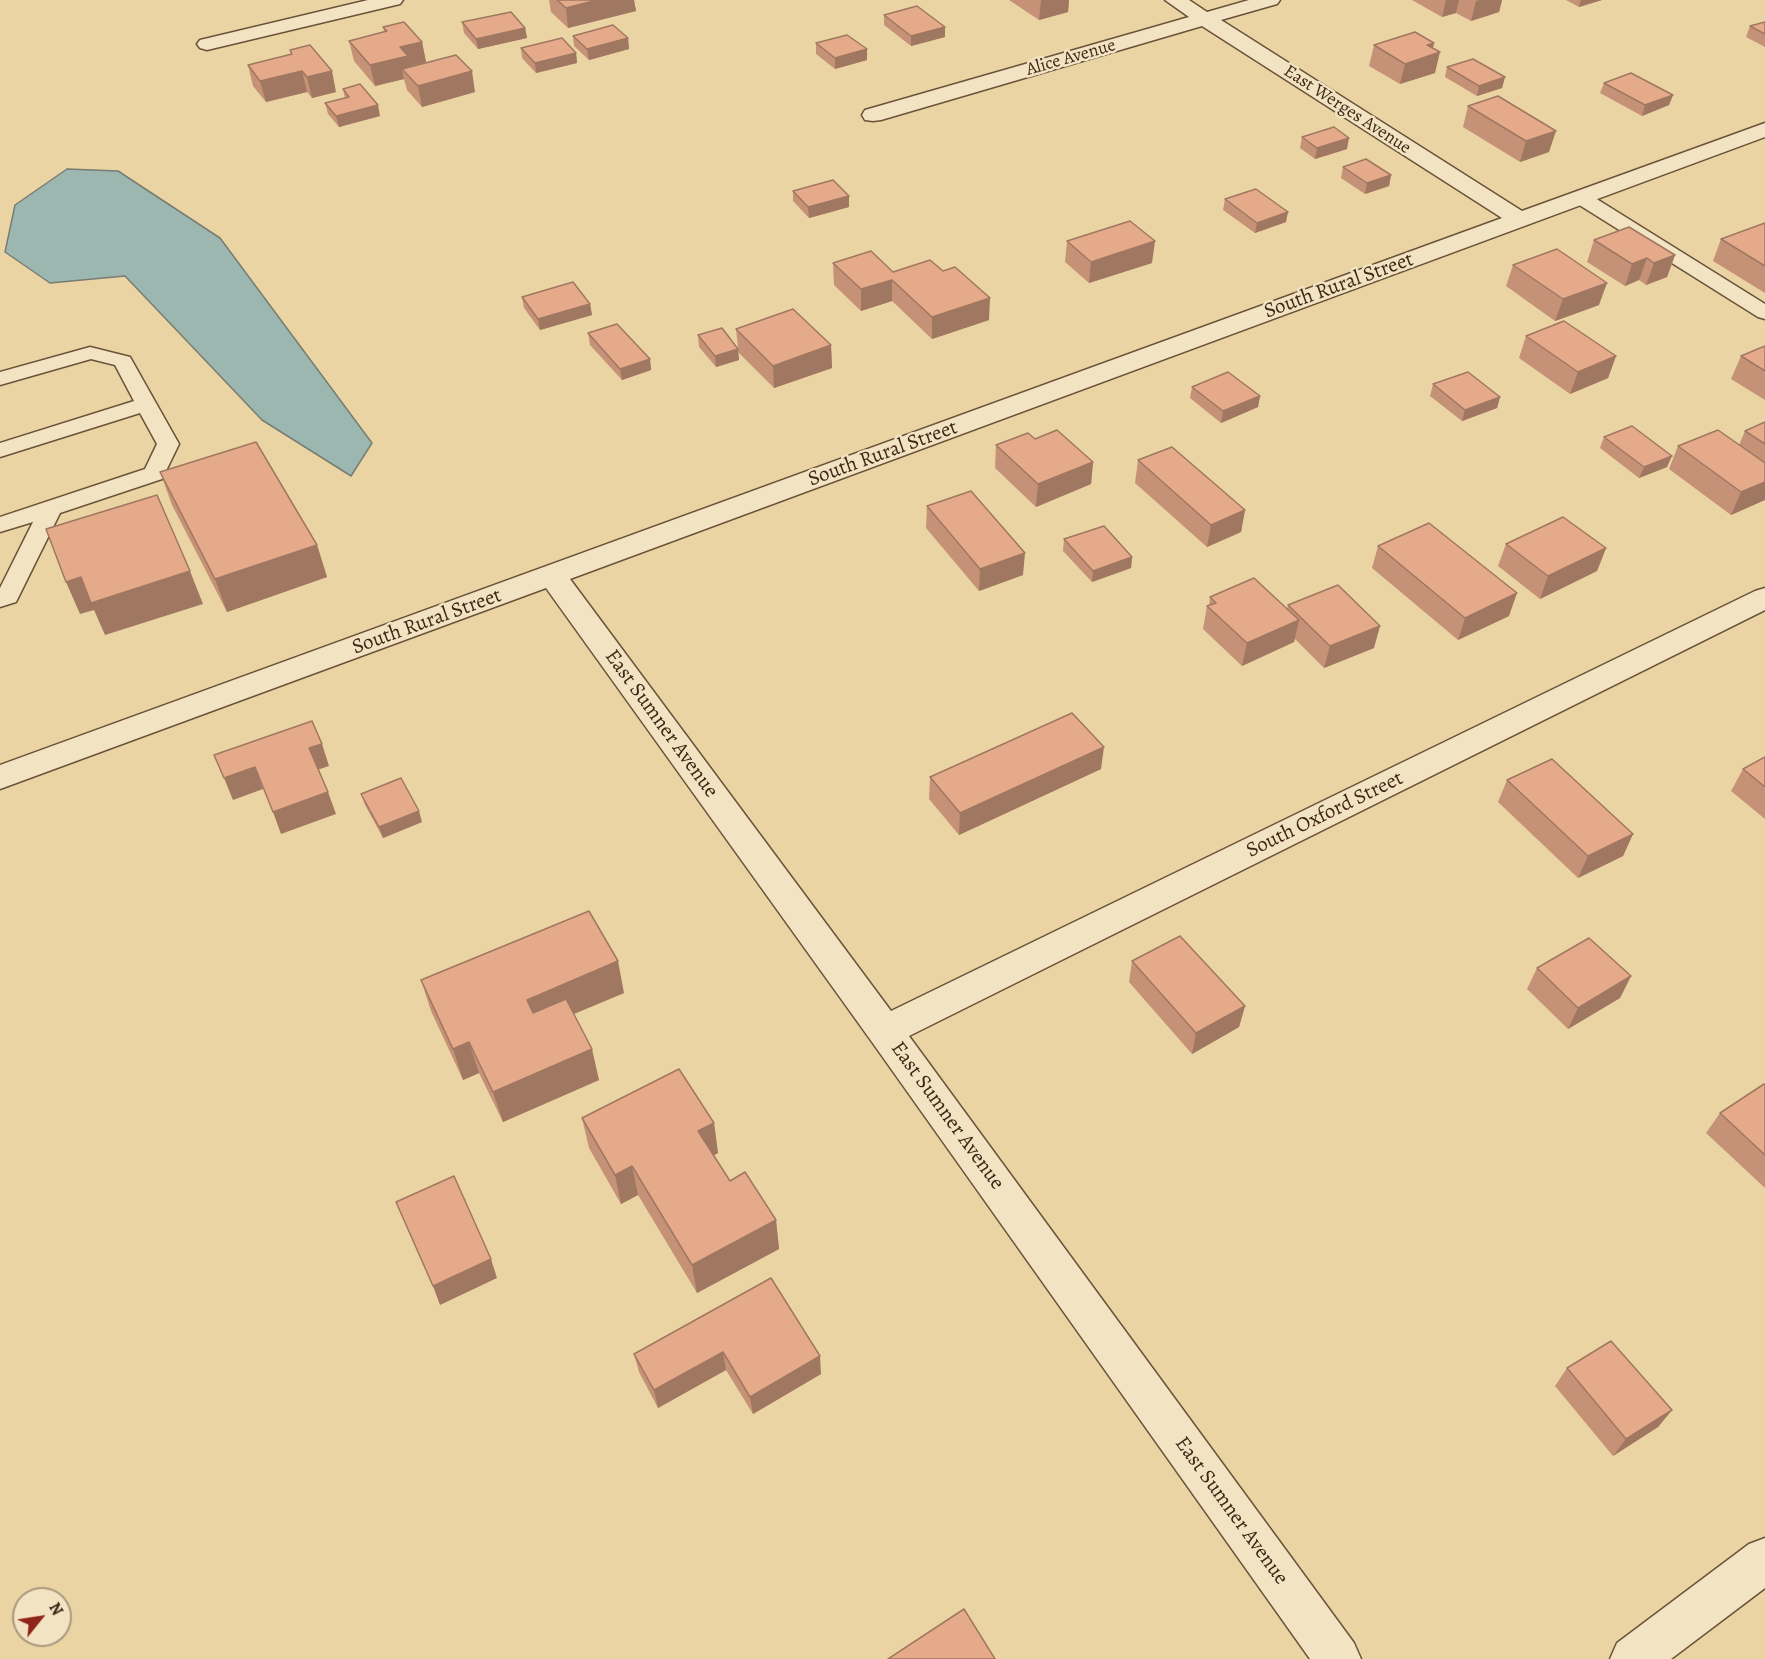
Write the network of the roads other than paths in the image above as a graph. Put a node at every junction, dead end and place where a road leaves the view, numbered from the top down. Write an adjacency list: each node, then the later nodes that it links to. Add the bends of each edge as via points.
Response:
1 (393, 0): 5 (street)
2 (1175, 0): 4 (street, East Werges Avenue)
3 (1270, 0): 4 (street, Alice Avenue)
4 (1205, 19): 6 (street, Alice Avenue); 9 (street, East Werges Avenue)
5 (207, 44)
6 (873, 115)
7 (1765, 130): 8 (street, South Rural Street)
8 (1580, 197): 9 (street, South Rural Street); 10 (lane)
9 (1519, 219): 16 (street, South Rural Street)
10 (1765, 313)
11 (0, 379): 12 (lane, via 90,353 123,361)
12 (146, 404): 13 (lane); 14 (lane, via 168,444 154,474)
13 (0, 450)
14 (51, 508): 15 (lane); 18 (lane, via 8,596)
15 (0, 525)
16 (553, 576): 19 (street, South Rural Street); 20 (street, East Sumner Avenue)
17 (1765, 598): 20 (street, South Oxford Street)
18 (0, 599)
19 (0, 777)
20 (885, 1031): 22 (street, East Sumner Avenue)
21 (1765, 1560): 23 (street)
22 (1338, 1659)
23 (1633, 1659)

